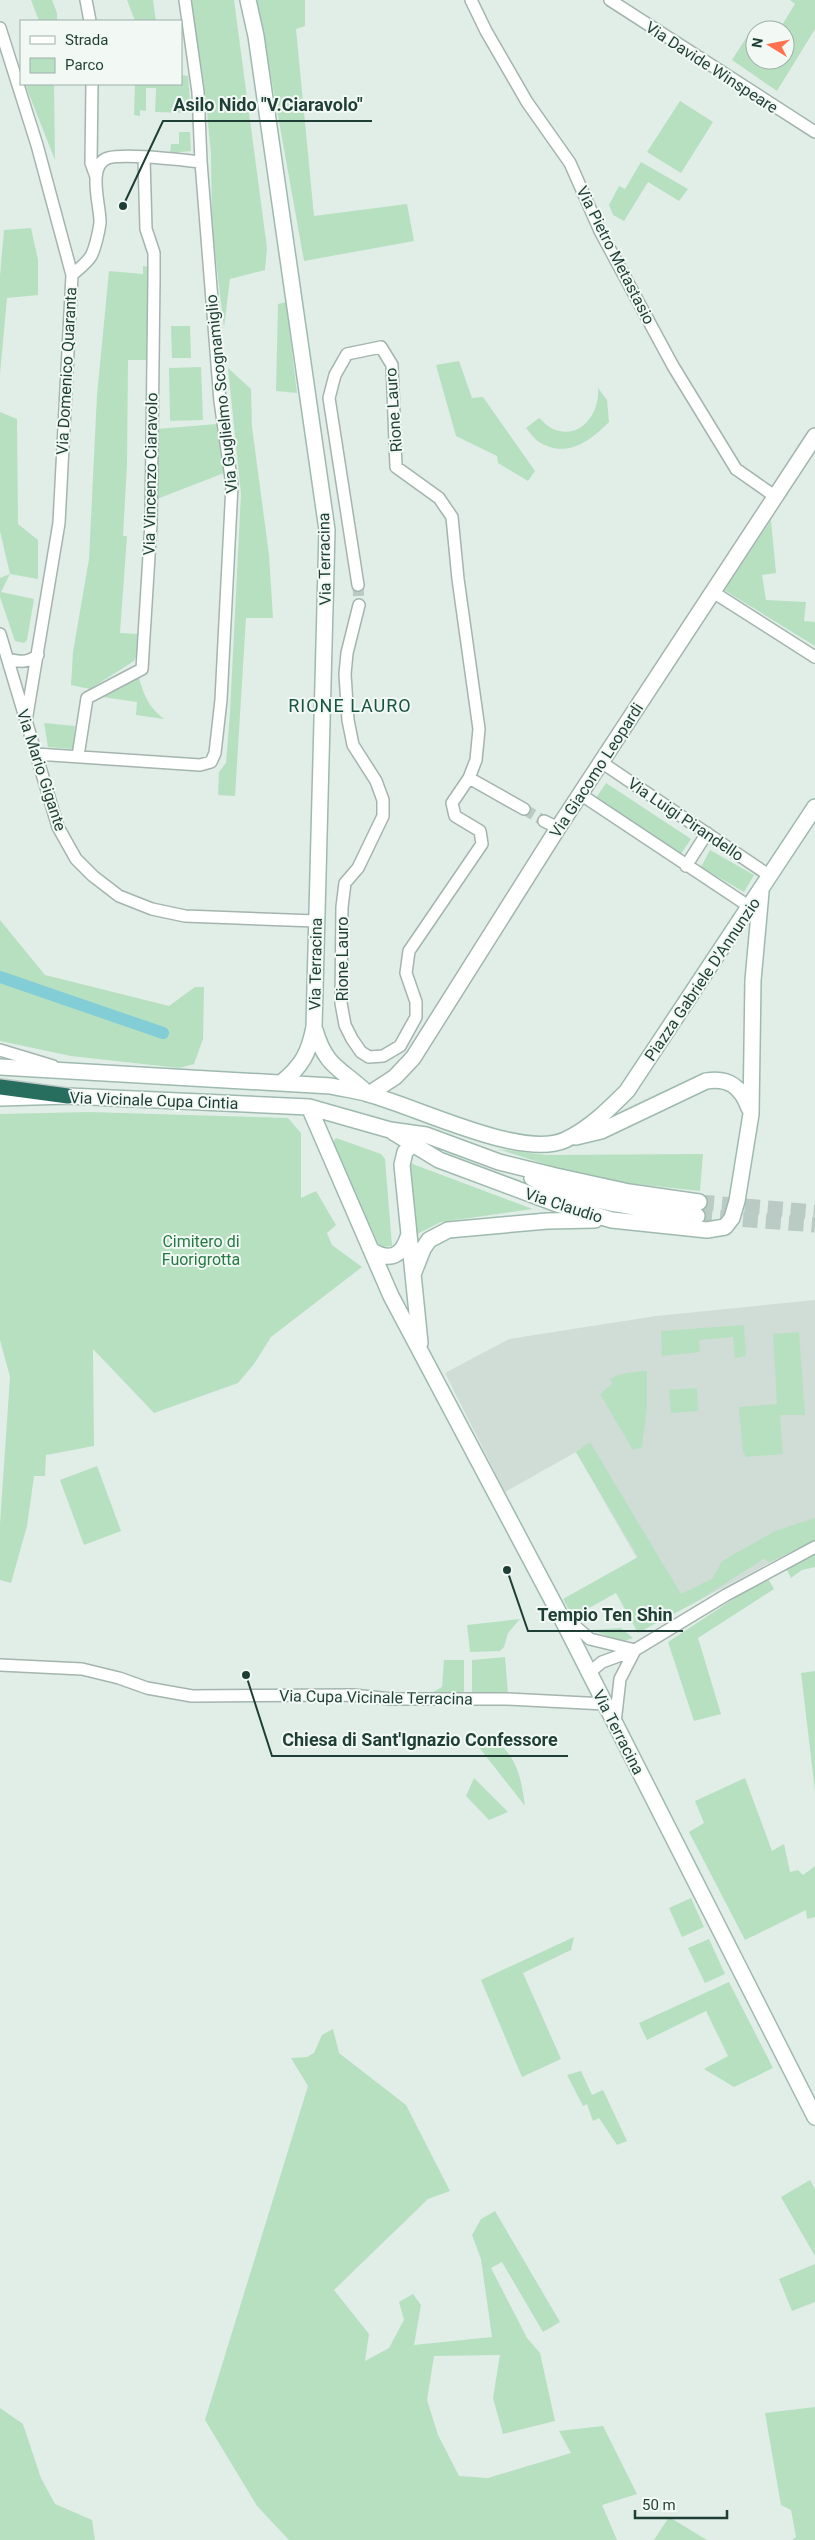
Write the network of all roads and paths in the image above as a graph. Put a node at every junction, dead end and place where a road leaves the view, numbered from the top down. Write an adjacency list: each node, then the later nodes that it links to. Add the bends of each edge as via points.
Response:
1 (86, 0): 6 (street)
2 (185, 0): 11 (street, Via Guglielmo Scognamiglio, via 198,92)
3 (248, 0): 36 (main road, Via Terracina, via 256,36 327,530)
4 (471, 0): 15 (street, Via Pietro Metastasio, via 527,102 570,162 600,231 673,366 736,470)
5 (610, 0): 9 (street, Via Davide Winspeare)
6 (90, 20)
7 (0, 28): 13 (street, Via Domenico Quaranta)
8 (92, 85): 12 (street, via 91,163)
9 (815, 132)
10 (144, 158): 11 (street); 12 (street, via 107,158 98,169); 25 (street, Via Vincenzo Ciaravolo, via 146,229 154,253 154,278 151,523 142,669 87,698)
11 (201, 162): 25 (street, Via Guglielmo Scognamiglio, via 220,402 232,485 223,672 215,754 211,762 200,765)
12 (97, 179): 13 (street, via 100,222 91,256)
13 (72, 275): 20 (street, Via Domenico Quaranta, via 59,523)
14 (812, 442): 15 (main road, Via Giacomo Leopardi)
15 (776, 497): 17 (main road, Via Giacomo Leopardi)
16 (358, 585): 27 (street, Rione Lauro, via 329,398 335,375 347,354 381,347 392,364 396,466 440,498 452,517 479,729 476,760)
17 (713, 592): 21 (street); 26 (main road, Via Giacomo Leopardi)
18 (359, 605): 27 (street, Rione Lauro, via 347,653 348,720 353,745 376,781 383,800 383,816 358,868 345,883 341,1003 352,1039 369,1057 383,1056 400,1046 416,1017 416,1002 406,973 408,951 482,844 480,831 455,816 452,803)
19 (0, 634): 22 (street, Via Mario Gigante)
20 (38, 655): 22 (street, via 31,661); 23 (street, Via Domenico Quaranta)
21 (815, 657)
22 (8, 659): 23 (street, Via Mario Gigante)
23 (26, 721): 24 (street, Via Mario Gigante)
24 (36, 754): 25 (street, Via Guglielmo Scognamiglio); 36 (street, Via Mario Gigante, via 58,827 76,858 119,896 152,909 185,916)
25 (78, 756)
26 (601, 762): 28 (main road, Via Giacomo Leopardi); 31 (street, Via Luigi Pirandello)
27 (469, 778): 30 (street)
28 (580, 794): 32 (street); 43 (main road, Via Giacomo Leopardi, via 551,824 414,1058 395,1077)
29 (815, 807): 33 (main road)
30 (524, 809)
31 (707, 833): 32 (street); 33 (street, Via Luigi Pirandello)
32 (686, 866): 35 (street)
33 (770, 876): 34 (main road)
34 (762, 890): 35 (main road, Piazza Gabriele D'Annunzio); 47 (main road, Piazza Gabriele D'Annunzio, via 753,980)
35 (750, 907): 50 (main road, Piazza Gabriele D'Annunzio, via 627,1090 606,1112)
36 (316, 921): 37 (main road, Via Terracina)
37 (314, 1027): 41 (main road, Via Terracina, via 310,1050 304,1061); 43 (main road, via 322,1052 329,1061)
38 (0, 1050): 40 (street)
39 (0, 1067): 40 (main road, Via Vicinale Cupa Cintia)
40 (74, 1072): 41 (main road, Via Vicinale Cupa Cintia)
41 (281, 1083): 43 (main road, via 331,1086)
42 (0, 1087): 44 (highway)
43 (368, 1094): 50 (main road, via 516,1143)
44 (68, 1096): 45 (main road, Via Vicinale Cupa Cintia); 46 (main road, Via Vicinale Cupa Cintia)
45 (0, 1098)
46 (309, 1107): 48 (main road, Via Claudio); 56 (main road, Via Terracina)
47 (751, 1114): 50 (main road, via 739,1088 725,1080 706,1081 601,1131); 54 (main road, Piazza Gabriele D'Annunzio, via 737,1201 732,1218)
48 (390, 1130): 49 (main road, Via Claudio); 51 (main road, Via Claudio)
49 (426, 1135): 51 (main road); 52 (main road, Via Claudio, via 499,1162)
50 (564, 1141)
51 (410, 1145): 53 (main road, Via Claudio, via 485,1178); 55 (main road, Via Terracina, via 402,1165)
52 (698, 1208)
53 (612, 1220): 54 (main road, Via Claudio, via 707,1230); 57 (main road, via 547,1221 448,1230 437,1234 423,1249)
54 (725, 1227)
55 (409, 1237): 56 (main road, via 396,1256 386,1257); 57 (main road, Via Terracina)
56 (372, 1252): 58 (main road, Via Terracina, via 391,1296)
57 (412, 1276): 58 (main road, Via Terracina)
58 (421, 1349): 60 (main road, Via Terracina)
59 (815, 1546): 61 (street)
60 (559, 1613): 61 (street, via 590,1639); 63 (main road, Via Terracina)
61 (635, 1650): 63 (street, via 602,1662); 65 (street, via 620,1679)
62 (0, 1665): 64 (street, Via Cupa Vicinale Terracina, via 82,1669 147,1688 192,1696 349,1695 391,1699 506,1699)
63 (589, 1673): 64 (main road, Via Terracina)
64 (605, 1704): 65 (main road, Via Terracina)
65 (614, 1723): 66 (main road, Via Terracina)
66 (815, 2117)

